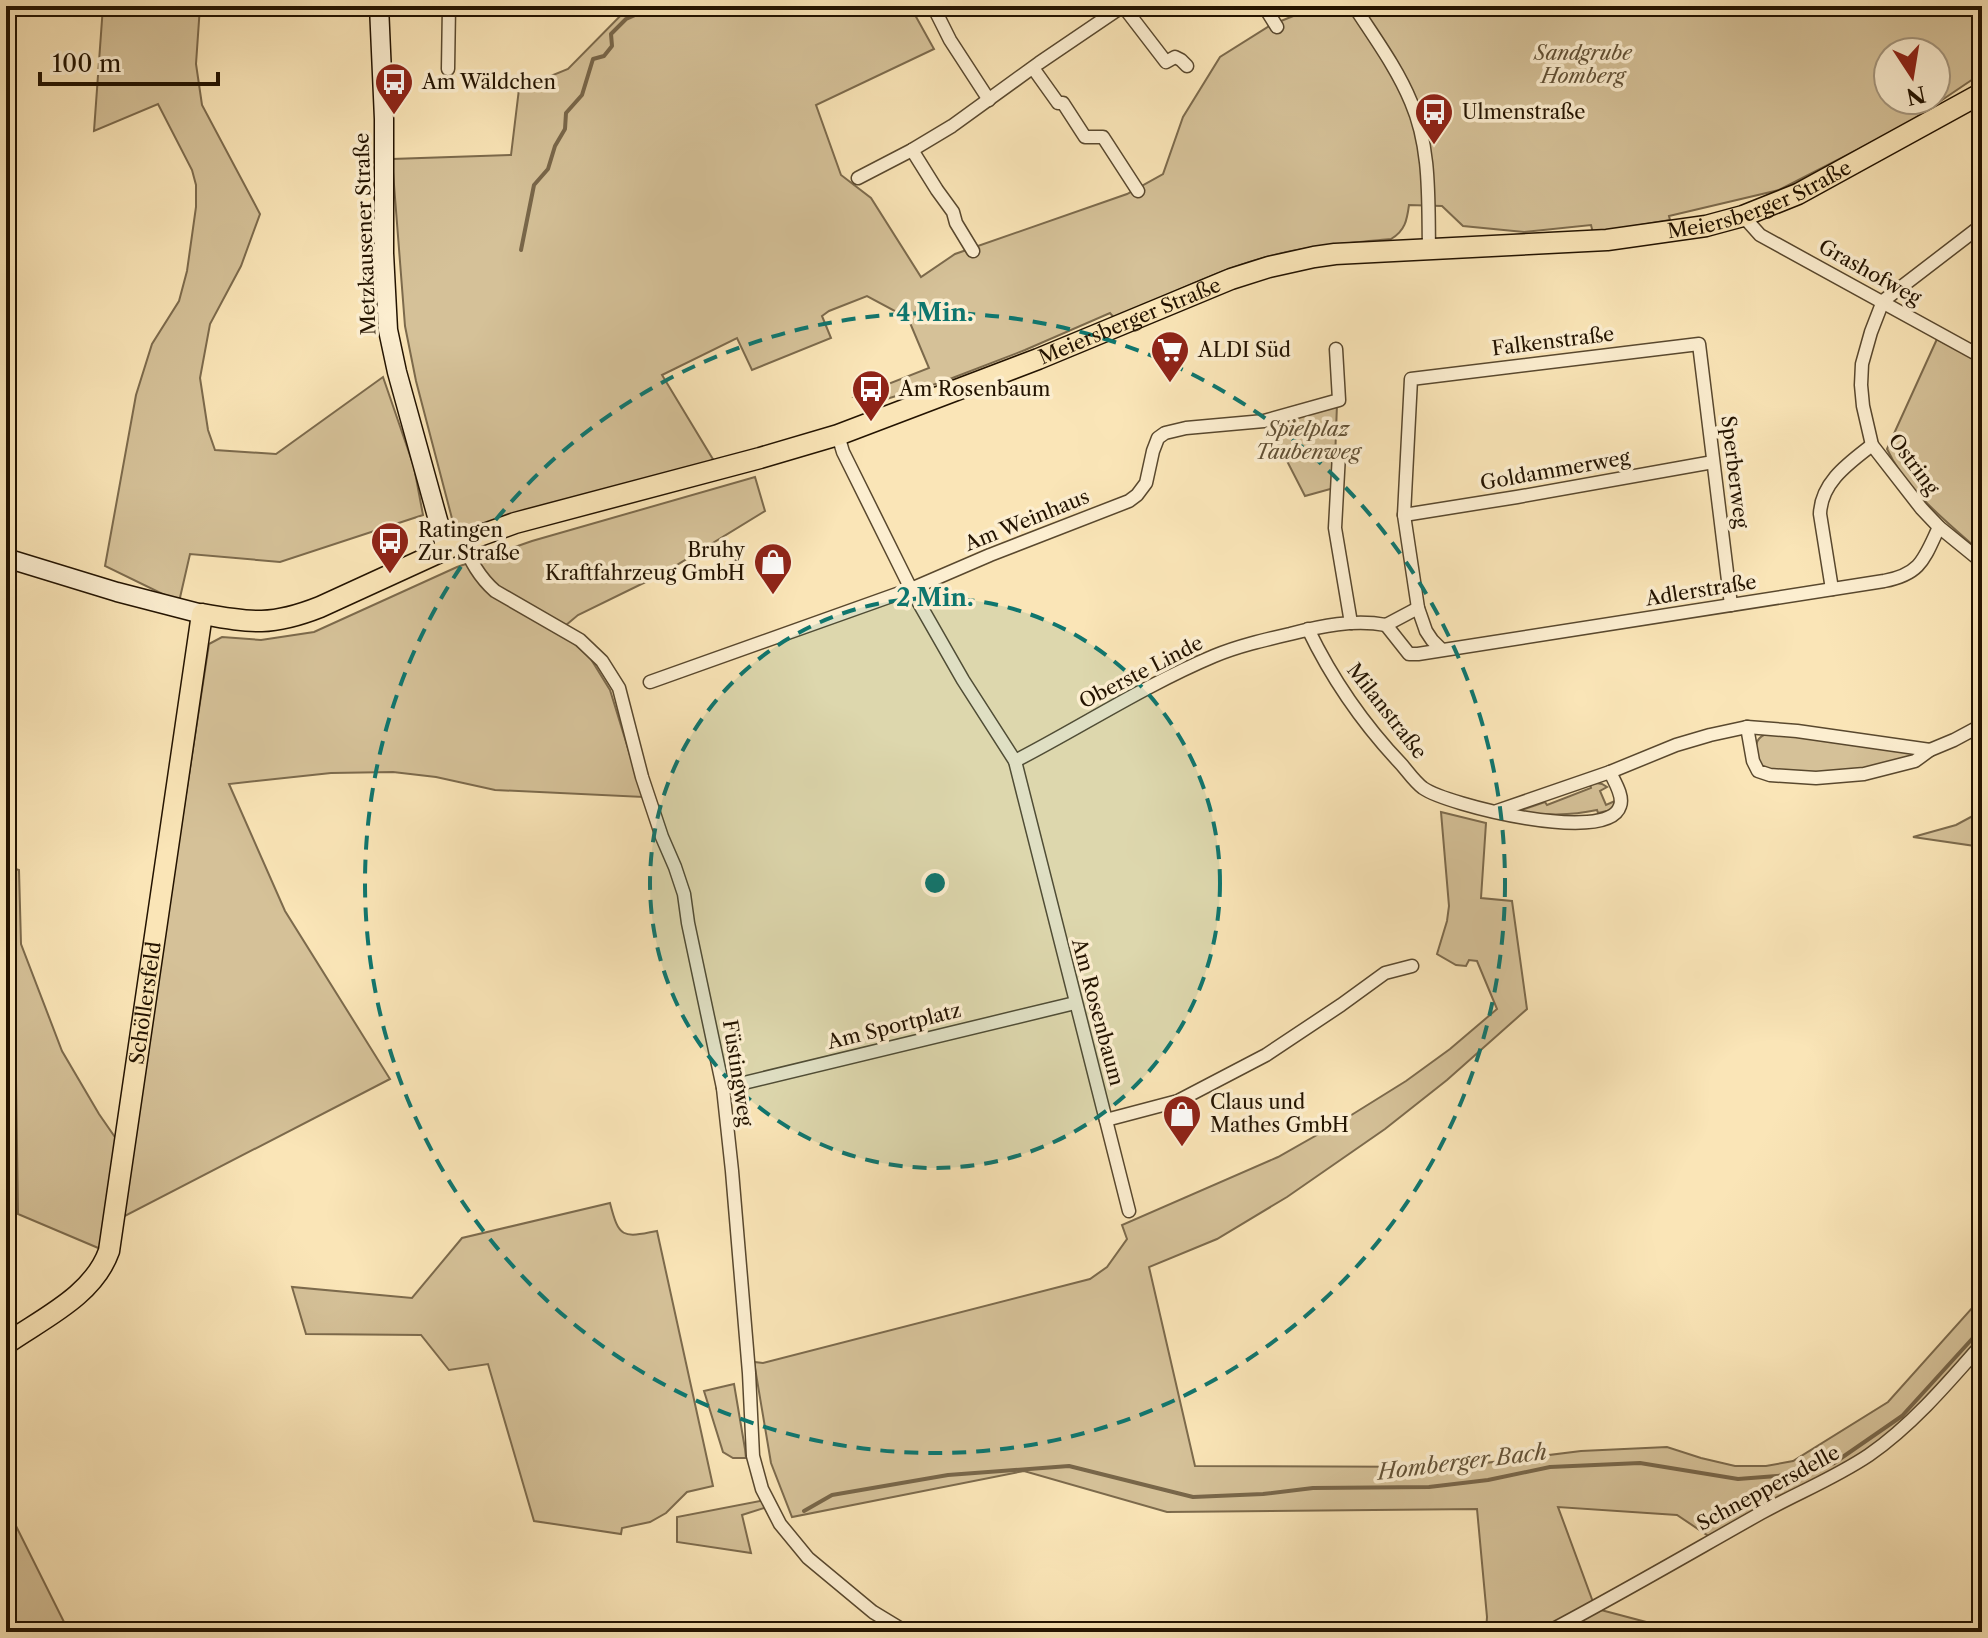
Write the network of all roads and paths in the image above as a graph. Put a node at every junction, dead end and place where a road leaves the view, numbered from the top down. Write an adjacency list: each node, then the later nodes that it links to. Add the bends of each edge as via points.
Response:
1 (379, 6): 29 (main road, Metzkausener Straße, via 388,330)
2 (449, 6): 9 (street)
3 (933, 6): 11 (street)
4 (1264, 6): 6 (street)
5 (1354, 6): 17 (street, via 1398,76 1420,131)
6 (1277, 27)
7 (1187, 66): 8 (street, via 1175,57 1166,62 1123,6)
8 (1033, 68): 11 (street); 14 (street, via 1085,137 1103,137)
9 (448, 69)
10 (1982, 93): 15 (main road, Meiersberger Straße, via 1798,194)
11 (989, 100): 12 (street)
12 (912, 150): 13 (street); 18 (street)
13 (858, 178)
14 (1138, 191)
15 (1743, 216): 17 (main road, Meiersberger Straße, via 1607,240); 19 (street, Grashofweg, via 1760,235)
16 (1982, 225): 19 (street)
17 (1429, 248): 23 (main road, Meiersberger Straße, via 1324,255 1231,279)
18 (973, 251)
19 (1883, 301): 22 (street, Grashofweg); 24 (street, Ostring, via 1862,364 1863,406)
20 (1699, 344): 26 (street, Sperberweg); 27 (street, Falkenstraße, via 1411,379)
21 (1336, 349): 32 (street, Am Weinhaus, via 1339,400 1264,421 1165,433 1153,451 1146,483 1129,501)
22 (1982, 357)
23 (838, 435): 29 (main road, Meiersberger Straße, via 532,517); 32 (street, Am Rosenbaum)
24 (1872, 445): 28 (street, Ostring); 33 (street, via 1823,493 1820,514)
25 (1339, 454): 37 (street, via 1335,528)
26 (1713, 462): 27 (street, Goldammerweg); 34 (street, Sperberweg)
27 (1404, 515): 35 (street)
28 (1939, 527): 31 (street, Ostring); 33 (street, Adlerstraße, via 1925,557 1902,578)
29 (454, 546): 36 (main road, Meiersberger Straße, via 286,618 249,621); 50 (street, Füstingweg, via 495,591 580,640 619,688 642,777 684,894)
30 (6, 558): 36 (main road, Meiersberger Straße)
31 (1982, 562)
32 (911, 589): 41 (street, Am Weinhaus); 45 (street, Am Rosenbaum)
33 (1832, 589): 34 (street, Adlerstraße)
34 (1731, 605): 40 (street, Adlerstraße)
35 (1418, 608): 38 (street); 40 (street, via 1426,631)
36 (202, 614): 53 (main road, Schöllersfeld, via 109,1251 81,1292)
37 (1351, 623): 38 (street, Oberste Linde); 39 (street, Oberste Linde)
38 (1386, 625): 40 (street, Adlerstraße, via 1409,654)
39 (1308, 629): 45 (street, Oberste Linde, via 1189,667); 47 (street, Milanstraße, via 1363,719 1422,787 1446,800)
40 (1441, 649)
41 (650, 682)
42 (1982, 725): 44 (street)
43 (1747, 727): 44 (street); 44 (street, via 1753,761 1758,771 1770,775 1864,774 1915,761); 46 (street, via 1676,745)
44 (1930, 750)
45 (1015, 761): 49 (street, Am Rosenbaum)
46 (1610, 772): 47 (street); 47 (street, Milanstraße, via 1620,807 1600,820 1561,824)
47 (1497, 811)
48 (1412, 966): 51 (street, via 1385,973 1266,1055 1178,1101)
49 (1075, 1003): 50 (street, Am Sportplatz); 51 (street, Am Rosenbaum)
50 (723, 1088): 55 (street, Füstingweg, via 753,1456 762,1489 780,1524 808,1558)
51 (1106, 1120): 52 (street, Am Rosenbaum)
52 (1129, 1211)
53 (6, 1344)
54 (1982, 1344): 56 (street, Schneppersdelle, via 1938,1394 1869,1454)
55 (906, 1632)
56 (1548, 1632)

